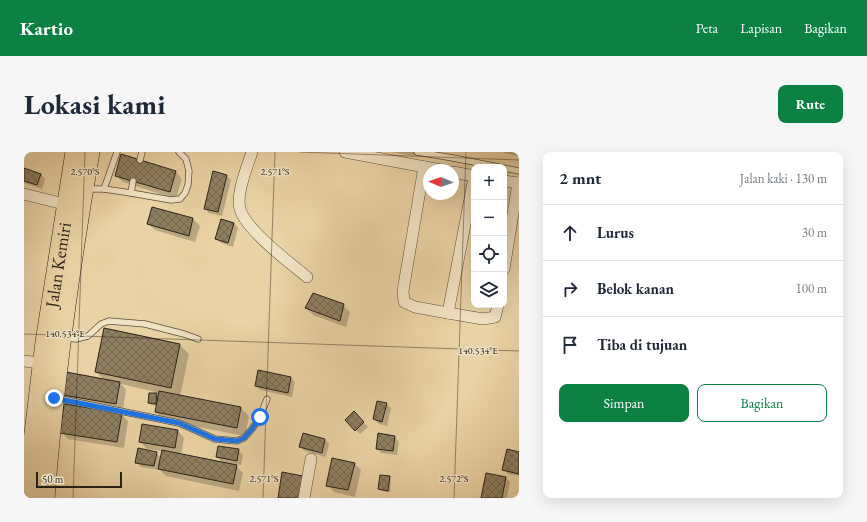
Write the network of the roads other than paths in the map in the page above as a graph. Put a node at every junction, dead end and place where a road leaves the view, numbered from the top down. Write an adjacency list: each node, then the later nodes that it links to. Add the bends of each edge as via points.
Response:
1 (75, 152): 24 (highway, Jalan Kemiri)
2 (90, 152): 24 (highway, Jalan Kemiri)
3 (116, 152): 20 (lane)
4 (142, 152): 9 (lane)
5 (179, 152): 21 (lane, via 186,159 189,171 188,185 180,199 171,200)
6 (252, 152): 26 (street, via 240,192 240,209 248,223 268,244)
7 (345, 152): 11 (street)
8 (417, 152): 10 (lane)
9 (140, 160)
10 (484, 164)
11 (423, 167)
12 (507, 169): 13 (lane)
13 (519, 171)
14 (423, 173): 28 (street, via 402,291 404,302)
15 (459, 173): 16 (street)
16 (471, 176)
17 (133, 181): 21 (lane)
18 (507, 181): 19 (street)
19 (519, 183): 25 (street)
20 (104, 189): 21 (lane); 24 (lane)
21 (130, 193)
22 (471, 193): 28 (street)
23 (24, 194): 24 (street)
24 (75, 198): 29 (highway, Jalan Kemiri); 31 (highway, Jalan Kemiri)
25 (507, 252)
26 (307, 277)
27 (497, 308): 28 (street, via 495,317 483,319)
28 (448, 313)
29 (61, 337): 30 (lane, via 76,339 88,336 101,324 109,321 145,324); 31 (highway, Jalan Kemiri)
30 (198, 339)
31 (41, 363): 32 (highway, Jalan Kemiri); 35 (highway, Jalan Kemiri, via 33,441)
32 (54, 398): 33 (lane, via 179,423 215,439 237,441 244,438 252,429); 35 (highway, Jalan Kemiri, via 50,431)
33 (267, 399)
34 (311, 460): 36 (street)
35 (32, 495)
36 (304, 498)

